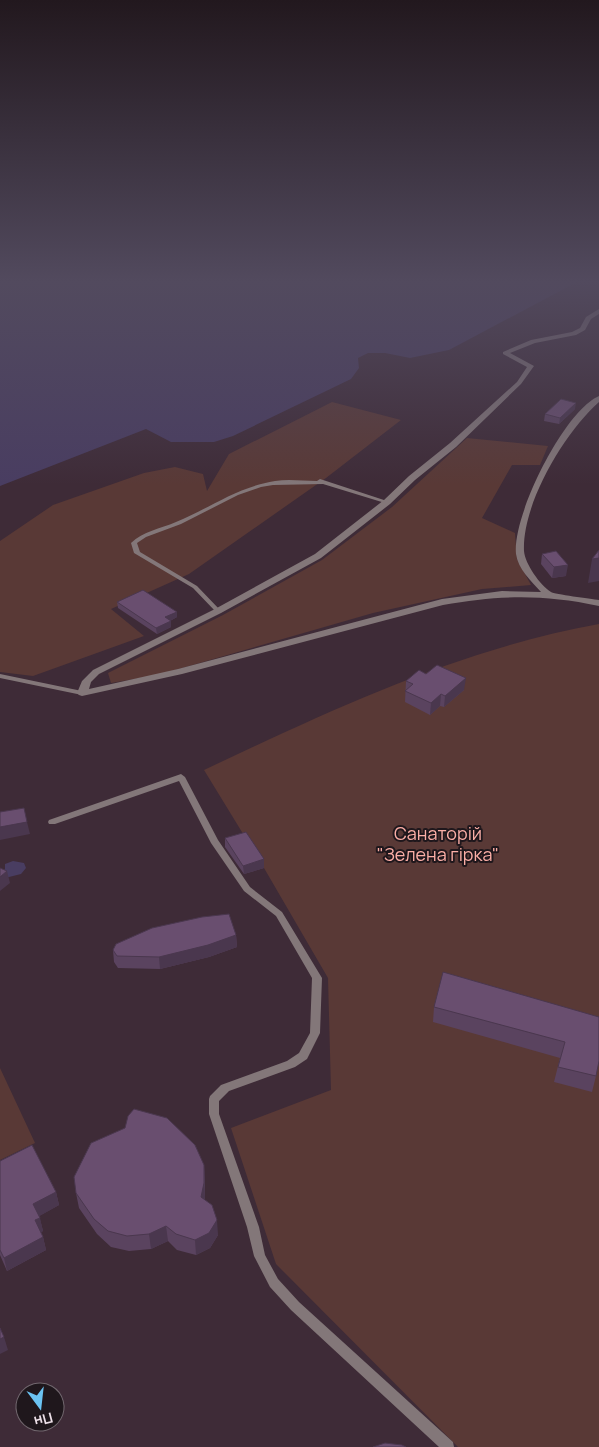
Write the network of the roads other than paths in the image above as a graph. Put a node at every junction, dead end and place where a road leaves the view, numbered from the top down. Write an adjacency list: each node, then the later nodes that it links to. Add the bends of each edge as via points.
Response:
1 (513, 350): 5 (street, via 505,353 531,366 519,383)
2 (599, 398): 6 (street, via 578,419 549,462 530,500 521,534 520,553 535,581)
3 (315, 478): 4 (lane)
4 (323, 482): 5 (lane); 8 (lane, via 275,482 244,490 134,543 137,553 195,588)
5 (387, 502): 8 (street, via 318,556)
6 (547, 593): 7 (street); 10 (street, via 484,594 442,602 179,672)
7 (599, 603)
8 (218, 611): 10 (street, via 96,672)
9 (0, 676): 10 (lane)
10 (82, 693)
11 (52, 822): 12 (lane, via 181,777 214,841 247,889 279,914 287,925 317,978 315,1033 310,1046 291,1064 225,1088 214,1099 214,1114 260,1256 274,1283)
12 (448, 1447)

